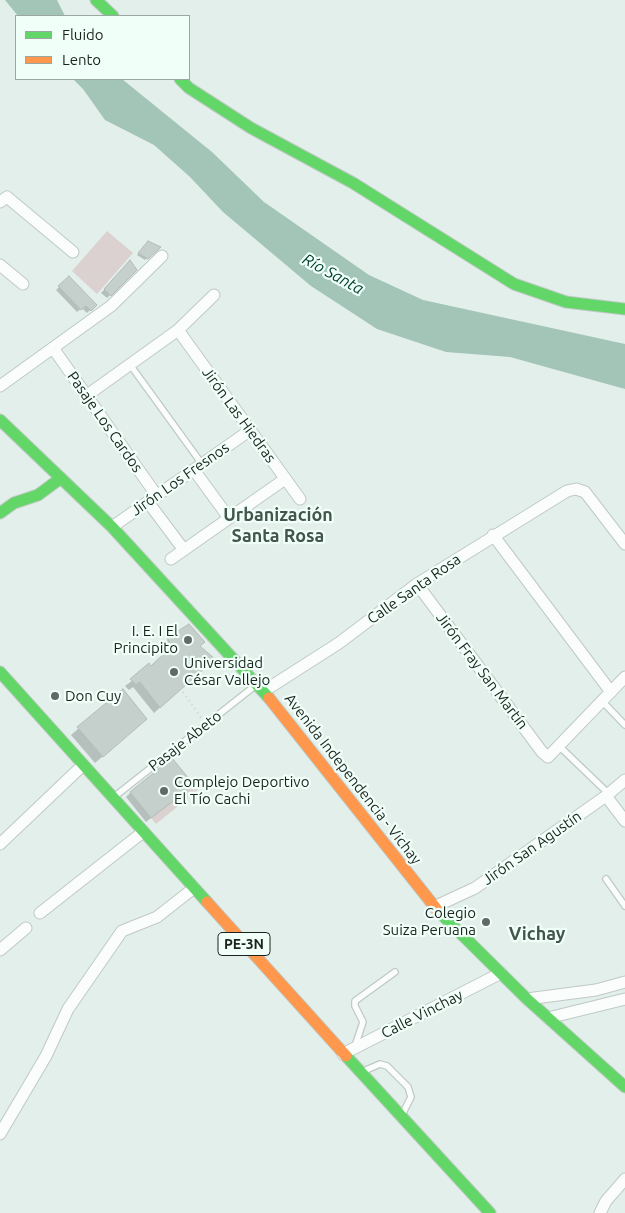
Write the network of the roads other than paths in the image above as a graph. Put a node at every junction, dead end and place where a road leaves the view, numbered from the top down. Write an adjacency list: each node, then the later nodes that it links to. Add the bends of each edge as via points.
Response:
1 (96, 0): 2 (main road)
2 (112, 15)
3 (181, 80): 10 (main road, via 251,128 352,183 514,284 566,302)
4 (4, 199): 5 (street)
5 (73, 252)
6 (162, 256): 12 (street, via 110,306)
7 (0, 265): 8 (street)
8 (23, 284)
9 (214, 295): 11 (street)
10 (625, 309)
11 (178, 330): 13 (street); 17 (street, Jirón Las Hiedras)
12 (52, 348): 14 (street); 15 (street, Pasaje Los Cardos)
13 (131, 366): 15 (street); 18 (lane)
14 (0, 386)
15 (86, 396): 21 (street, Pasaje Los Cardos)
16 (0, 420): 19 (main road, Avenida Independencia - Vichay)
17 (249, 431): 18 (street, Jirón Los Fresnos); 20 (street, Jirón Las Hiedras)
18 (198, 467): 21 (street, Jirón Los Fresnos); 24 (street)
19 (61, 478): 23 (main road, via 38,495 14,502); 25 (main road, Avenida Independencia - Vichay)
20 (285, 479): 22 (street, Jirón Las Hiedras); 24 (street)
21 (153, 499): 25 (street, Jirón Los Fresnos); 28 (street, Pasaje Los Cardos)
22 (300, 499)
23 (0, 513)
24 (229, 518): 28 (street)
25 (112, 528): 33 (main road, Avenida Independencia - Vichay)
26 (494, 535): 27 (street, Calle Santa Rosa, via 567,491 576,489 584,492); 30 (street, Calle Santa Rosa); 34 (street)
27 (625, 544)
28 (184, 550): 29 (street)
29 (171, 559)
30 (417, 584): 33 (street, Calle Santa Rosa, via 339,643); 37 (street, Jirón Fray San Martín, via 542,752 548,757)
31 (0, 672): 38 (main road, PE-3N)
32 (625, 677): 34 (street)
33 (261, 687): 41 (lane, Pasaje Abeto, via 206,725); 47 (main road, Avenida Independencia - Vichay)
34 (611, 692): 35 (street)
35 (602, 701): 36 (lane); 37 (street)
36 (625, 725)
37 (559, 746): 40 (lane)
38 (82, 766): 41 (main road, PE-3N); 44 (street)
39 (625, 780): 40 (street, Jirón San Agustín)
40 (607, 795): 42 (street); 47 (street, Jirón San Agustín, via 475,888)
41 (113, 798): 43 (main road, PE-3N)
42 (625, 821)
43 (143, 832): 46 (main road, PE-3N); 49 (street)
44 (0, 844)
45 (606, 879): 48 (lane)
46 (194, 888): 59 (main road, PE-3N); 63 (street, via 157,917 122,931 68,1010 46,1056)
47 (434, 906): 53 (main road, Avenida Independencia - Vichay)
48 (625, 906)
49 (40, 913)
50 (26, 928): 51 (street)
51 (0, 950)
52 (395, 972): 58 (lane, via 355,1001 363,1022)
53 (501, 973): 55 (main road, Avenida Independencia - Vichay); 58 (street, Calle Vinchay)
54 (625, 982): 55 (street, via 596,990)
55 (527, 999): 57 (main road, Avenida Independencia - Vichay)
56 (625, 999): 57 (street)
57 (548, 1018): 61 (main road, Avenida Independencia - Vichay)
58 (354, 1048): 59 (street, Calle Vinchay)
59 (343, 1054): 60 (main road, PE-3N)
60 (360, 1073): 62 (main road, PE-3N); 62 (lane, via 374,1065 387,1066 408,1087 410,1101)
61 (625, 1087)
62 (401, 1117): 65 (main road, PE-3N)
63 (0, 1134)
64 (625, 1179): 66 (street)
65 (490, 1213)
66 (600, 1213)

